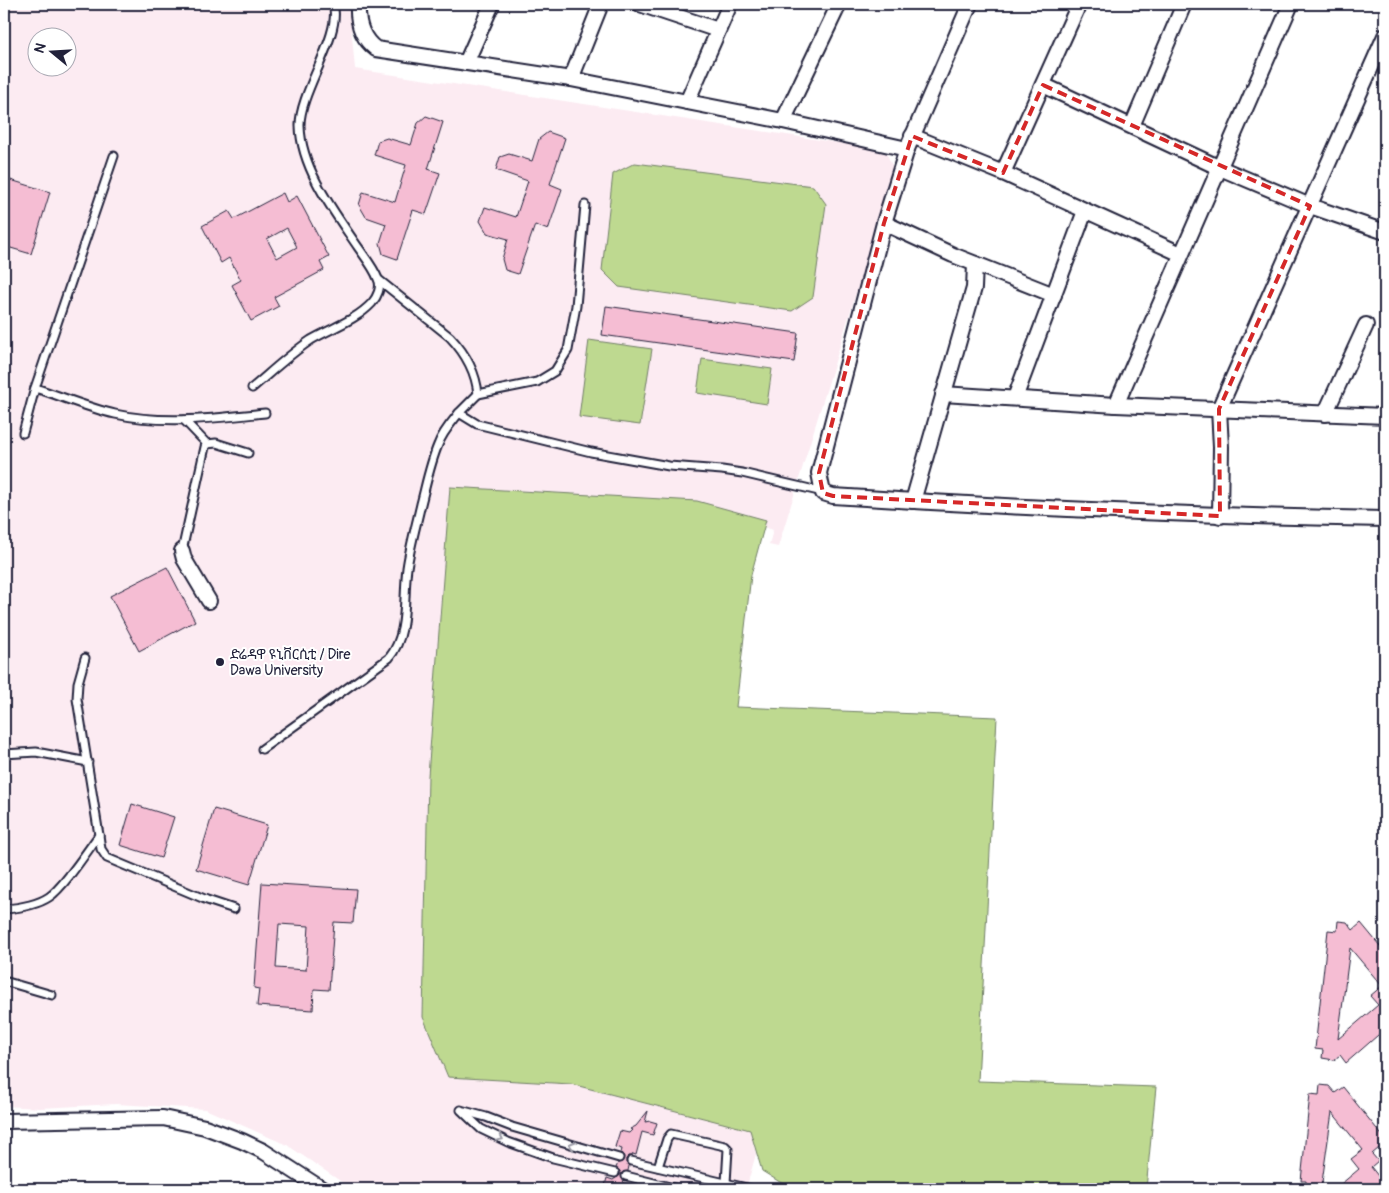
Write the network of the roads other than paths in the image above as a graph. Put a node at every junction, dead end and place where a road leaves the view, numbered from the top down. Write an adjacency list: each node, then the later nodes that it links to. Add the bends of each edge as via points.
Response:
1 (333, 4): 31 (lane, via 334,21 304,102 300,134 325,199)
2 (358, 4): 14 (street, via 363,36 376,49)
3 (492, 4): 14 (street)
4 (601, 4): 15 (street)
5 (640, 4): 12 (street)
6 (730, 4): 12 (street)
7 (839, 4): 18 (street)
8 (970, 4): 20 (street)
9 (1080, 4): 16 (street)
10 (1184, 4): 19 (street)
11 (1291, 4): 22 (street)
12 (718, 30): 17 (street)
13 (1385, 36): 25 (street)
14 (466, 63): 15 (street)
15 (571, 79): 17 (street)
16 (1043, 85): 19 (street); 23 (street)
17 (686, 102): 18 (street)
18 (783, 121): 20 (street)
19 (1132, 126): 22 (street)
20 (909, 142): 23 (street); 27 (street)
21 (114, 156): 34 (lane)
22 (1220, 168): 25 (street); 29 (street)
23 (1003, 173): 26 (street)
24 (585, 205): 36 (lane, via 576,306 568,350 555,371 538,382)
25 (1310, 206): 28 (street); 40 (street)
26 (1085, 211): 29 (street); 32 (street)
27 (884, 223): 30 (street); 49 (street, via 819,473)
28 (1385, 232)
29 (1181, 254): 39 (street)
30 (975, 264): 32 (street); 37 (street, via 974,288)
31 (379, 280): 35 (lane, via 380,288 373,302 303,345); 36 (lane, via 461,348 476,380)
32 (1054, 295): 38 (street)
33 (1366, 325): 43 (street)
34 (35, 388): 45 (lane, via 114,414); 46 (lane)
35 (252, 388)
36 (478, 394): 42 (lane)
37 (944, 394): 38 (street); 50 (street)
38 (1016, 398): 39 (street)
39 (1116, 406): 40 (street)
40 (1219, 409): 43 (street); 51 (street)
41 (266, 413): 45 (lane)
42 (459, 413): 49 (lane, via 477,424 591,452 669,466 742,473); 56 (lane, via 438,444 426,482 410,551 404,614 395,651)
43 (1325, 414): 44 (street)
44 (1385, 416)
45 (184, 420): 47 (lane)
46 (23, 433)
47 (208, 444): 48 (lane, via 216,443); 53 (lane, via 202,454)
48 (248, 453)
49 (823, 492): 50 (street, via 833,496)
50 (913, 501): 51 (street)
51 (1220, 516): 52 (street)
52 (1385, 519)
53 (182, 551): 54 (street)
54 (209, 601)
55 (85, 658): 58 (lane, via 77,699)
56 (262, 749)
57 (4, 754): 58 (lane, via 36,752)
58 (88, 762): 59 (lane)
59 (99, 835): 60 (lane, via 50,896 38,902); 61 (lane, via 107,858)
60 (4, 908)
61 (234, 909)
62 (4, 980): 63 (lane)
63 (52, 995)
64 (4, 1121): 71 (street, via 163,1118 204,1127 242,1141)
65 (619, 1158): 68 (lane, one-way to 68, via 461,1110 482,1129 508,1142 553,1158)
66 (631, 1161): 67 (lane)
67 (658, 1167): 70 (lane); 70 (lane, via 671,1134 726,1146)
68 (615, 1173)
69 (626, 1176): 72 (lane)
70 (726, 1183): 73 (lane)
71 (322, 1189)
72 (678, 1189)
73 (751, 1189)

